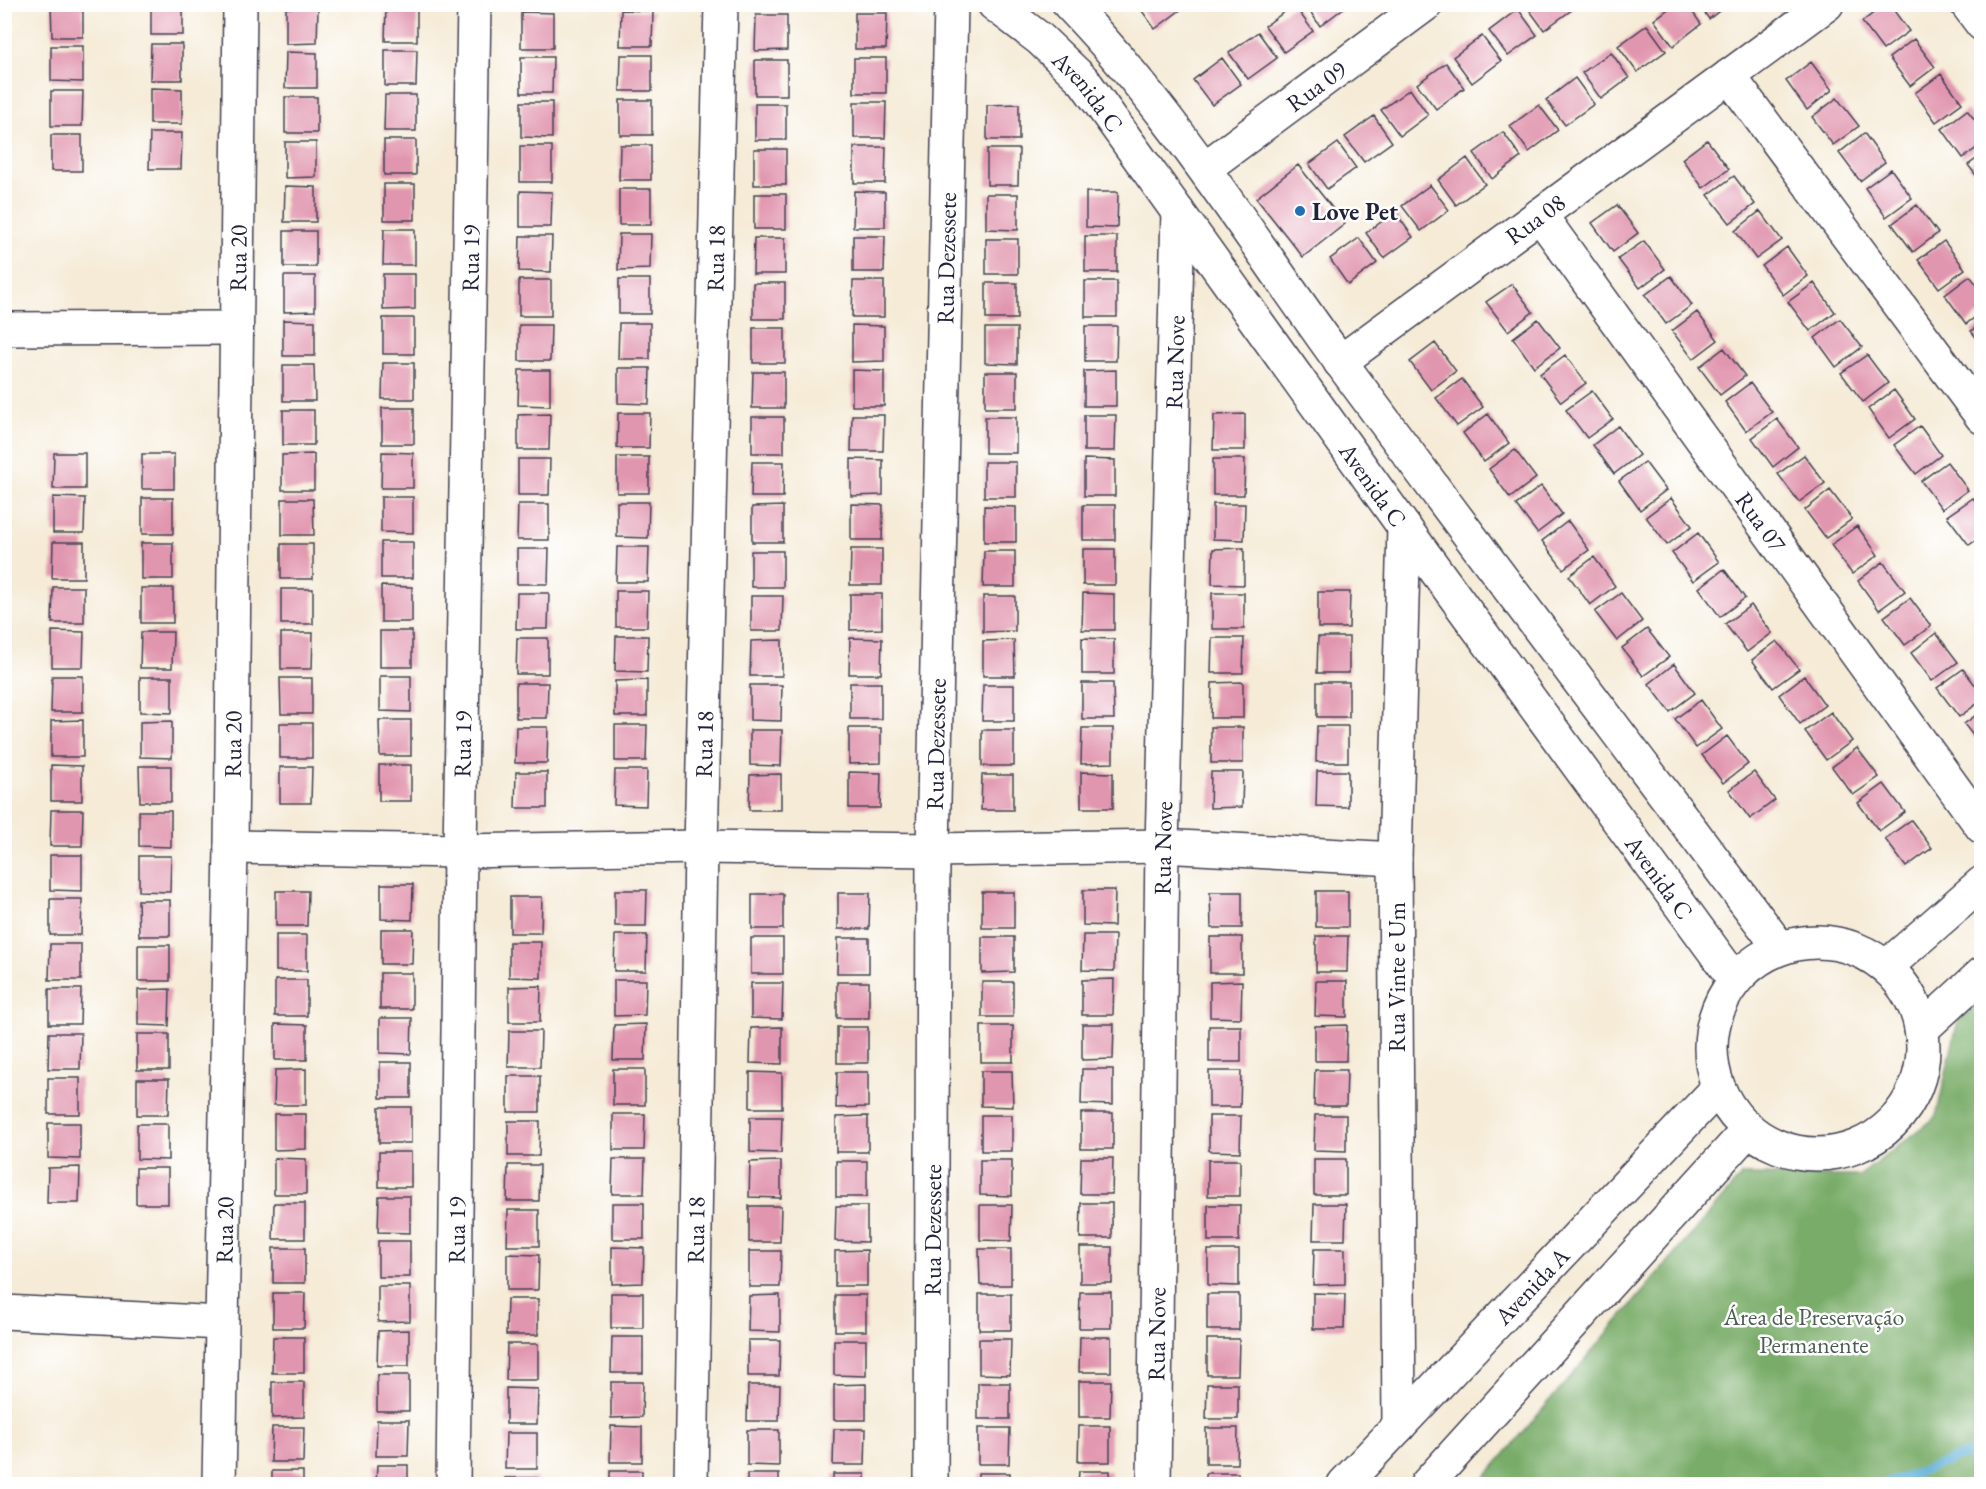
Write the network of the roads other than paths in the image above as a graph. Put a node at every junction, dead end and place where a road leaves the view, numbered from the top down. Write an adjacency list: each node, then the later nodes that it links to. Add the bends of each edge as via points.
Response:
1 (240, 4): 15 (street, Rua 20)
2 (474, 4): 25 (street, Rua 19)
3 (722, 4): 23 (street, Rua 18)
4 (951, 4): 24 (street, Rua Dezessete)
5 (994, 4): 13 (street, Avenida C, via 1040,39 1084,81)
6 (1069, 4): 12 (street, Avenida C)
7 (1426, 4): 12 (street, Rua 09)
8 (1827, 4): 11 (street, Rua 08)
9 (1967, 4): 10 (street)
10 (1982, 24)
11 (1729, 76): 14 (street, Rua 08); 18 (street)
12 (1205, 168): 17 (street, Avenida C)
13 (1178, 212): 19 (street, Avenida C); 21 (street, Rua Nove)
14 (1540, 215): 17 (street, Rua 08); 20 (street, Rua 07)
15 (236, 328): 16 (street); 22 (street, Rua 20)
16 (4, 329)
17 (1340, 362): 28 (street, Avenida C)
18 (1982, 417)
19 (1404, 527): 26 (street, Rua Vinte e Um); 31 (street, Avenida C)
20 (1982, 827)
21 (1162, 846): 24 (street); 26 (street); 42 (street, Rua Nove)
22 (231, 847): 25 (street); 36 (street, Rua 20)
23 (701, 847): 24 (street); 25 (street); 40 (street, Rua 18)
24 (933, 850): 41 (street, Rua Dezessete)
25 (460, 851): 39 (street, Rua 19)
26 (1395, 859): 37 (street, Rua Vinte e Um)
27 (1982, 884): 29 (street)
28 (1780, 948): 29 (street, via 1808,942 1836,943 1862,952); 31 (street, via 1756,960)
29 (1886, 967): 32 (street, via 1903,985)
30 (1982, 974): 32 (street)
31 (1735, 980): 33 (street, via 1716,1013 1710,1050)
32 (1921, 1030): 34 (street, via 1922,1065 1910,1098 1888,1126 1859,1145 1826,1154 1791,1151)
33 (1718, 1088): 34 (street, via 1734,1116); 37 (street, Avenida A)
34 (1748, 1130): 44 (street)
35 (4, 1312): 36 (street)
36 (221, 1323): 38 (street, Rua 20)
37 (1400, 1426): 43 (street, Avenida A)
38 (219, 1485)
39 (453, 1485)
40 (691, 1485)
41 (932, 1485)
42 (1154, 1485)
43 (1344, 1485)
44 (1427, 1485)

